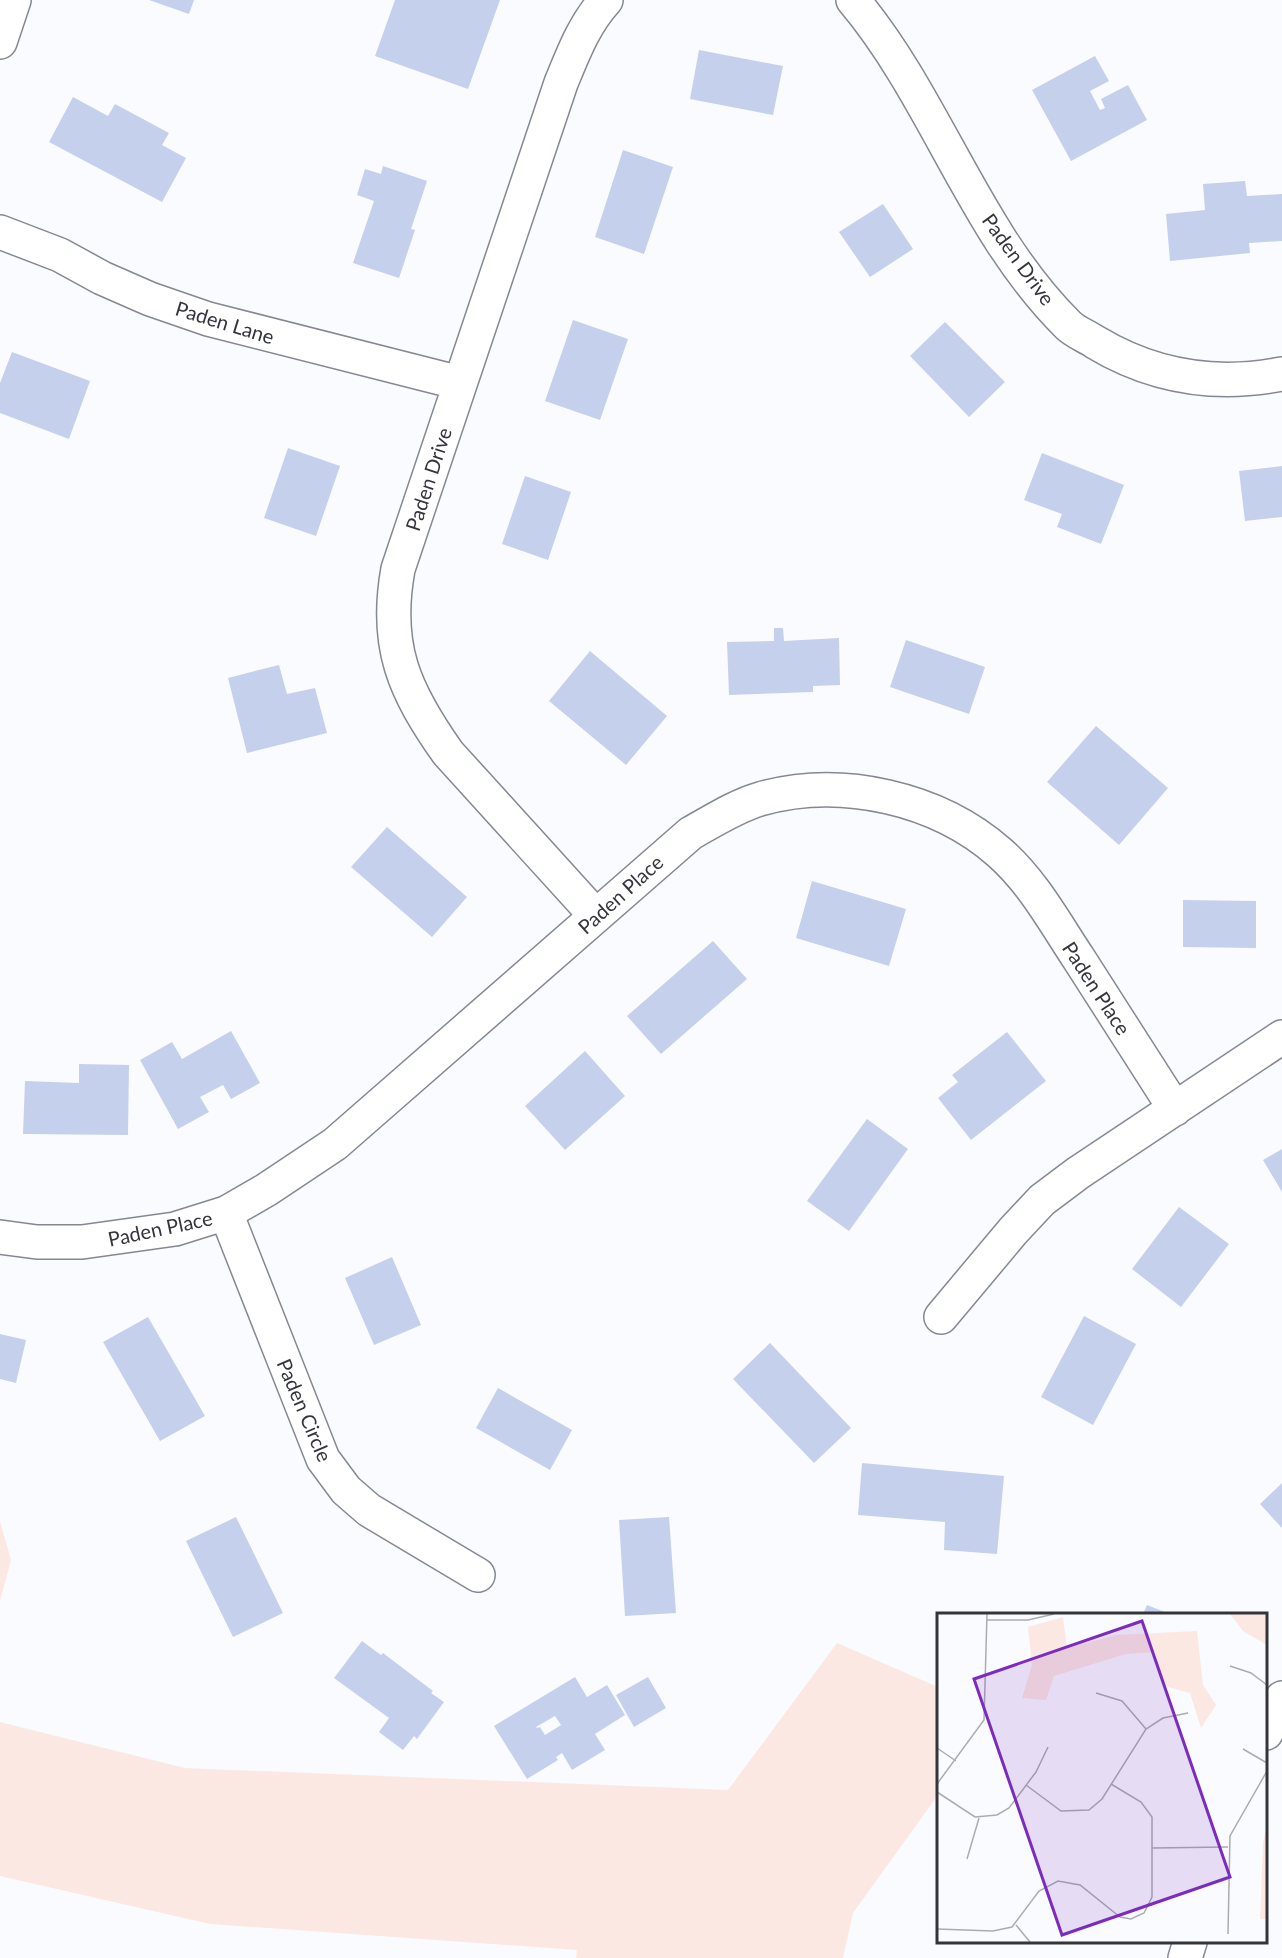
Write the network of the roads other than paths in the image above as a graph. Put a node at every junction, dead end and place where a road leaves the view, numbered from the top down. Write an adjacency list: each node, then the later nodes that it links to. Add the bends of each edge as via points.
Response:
1 (14, 0): 4 (street)
2 (606, 0): 7 (street, Paden Drive, via 578,43 561,84)
3 (853, 0): 6 (street, Paden Drive, via 896,57 1000,239 1070,326 1142,366 1186,378)
4 (0, 42)
5 (0, 232): 7 (street, Paden Lane, via 60,255 150,299 208,320)
6 (1282, 374)
7 (460, 383): 8 (street, Paden Drive, via 398,569 393,630 399,661 410,693 448,753)
8 (596, 916): 10 (street, Paden Place, via 691,833 760,799 804,791 850,791 900,800 970,830 1001,854 1024,879); 11 (street, Paden Place, via 335,1144)
9 (1282, 1037): 10 (street)
10 (1175, 1109): 13 (street, via 1041,1200)
11 (226, 1214): 12 (street, Paden Place, via 175,1229 82,1242); 14 (street, Paden Circle, via 323,1459 346,1490 369,1510)
12 (0, 1237)
13 (941, 1317)
14 (478, 1575)
15 (1282, 1698): 16 (street)
16 (1267, 1731)
17 (1189, 1943): 18 (street)
18 (1185, 1958)

